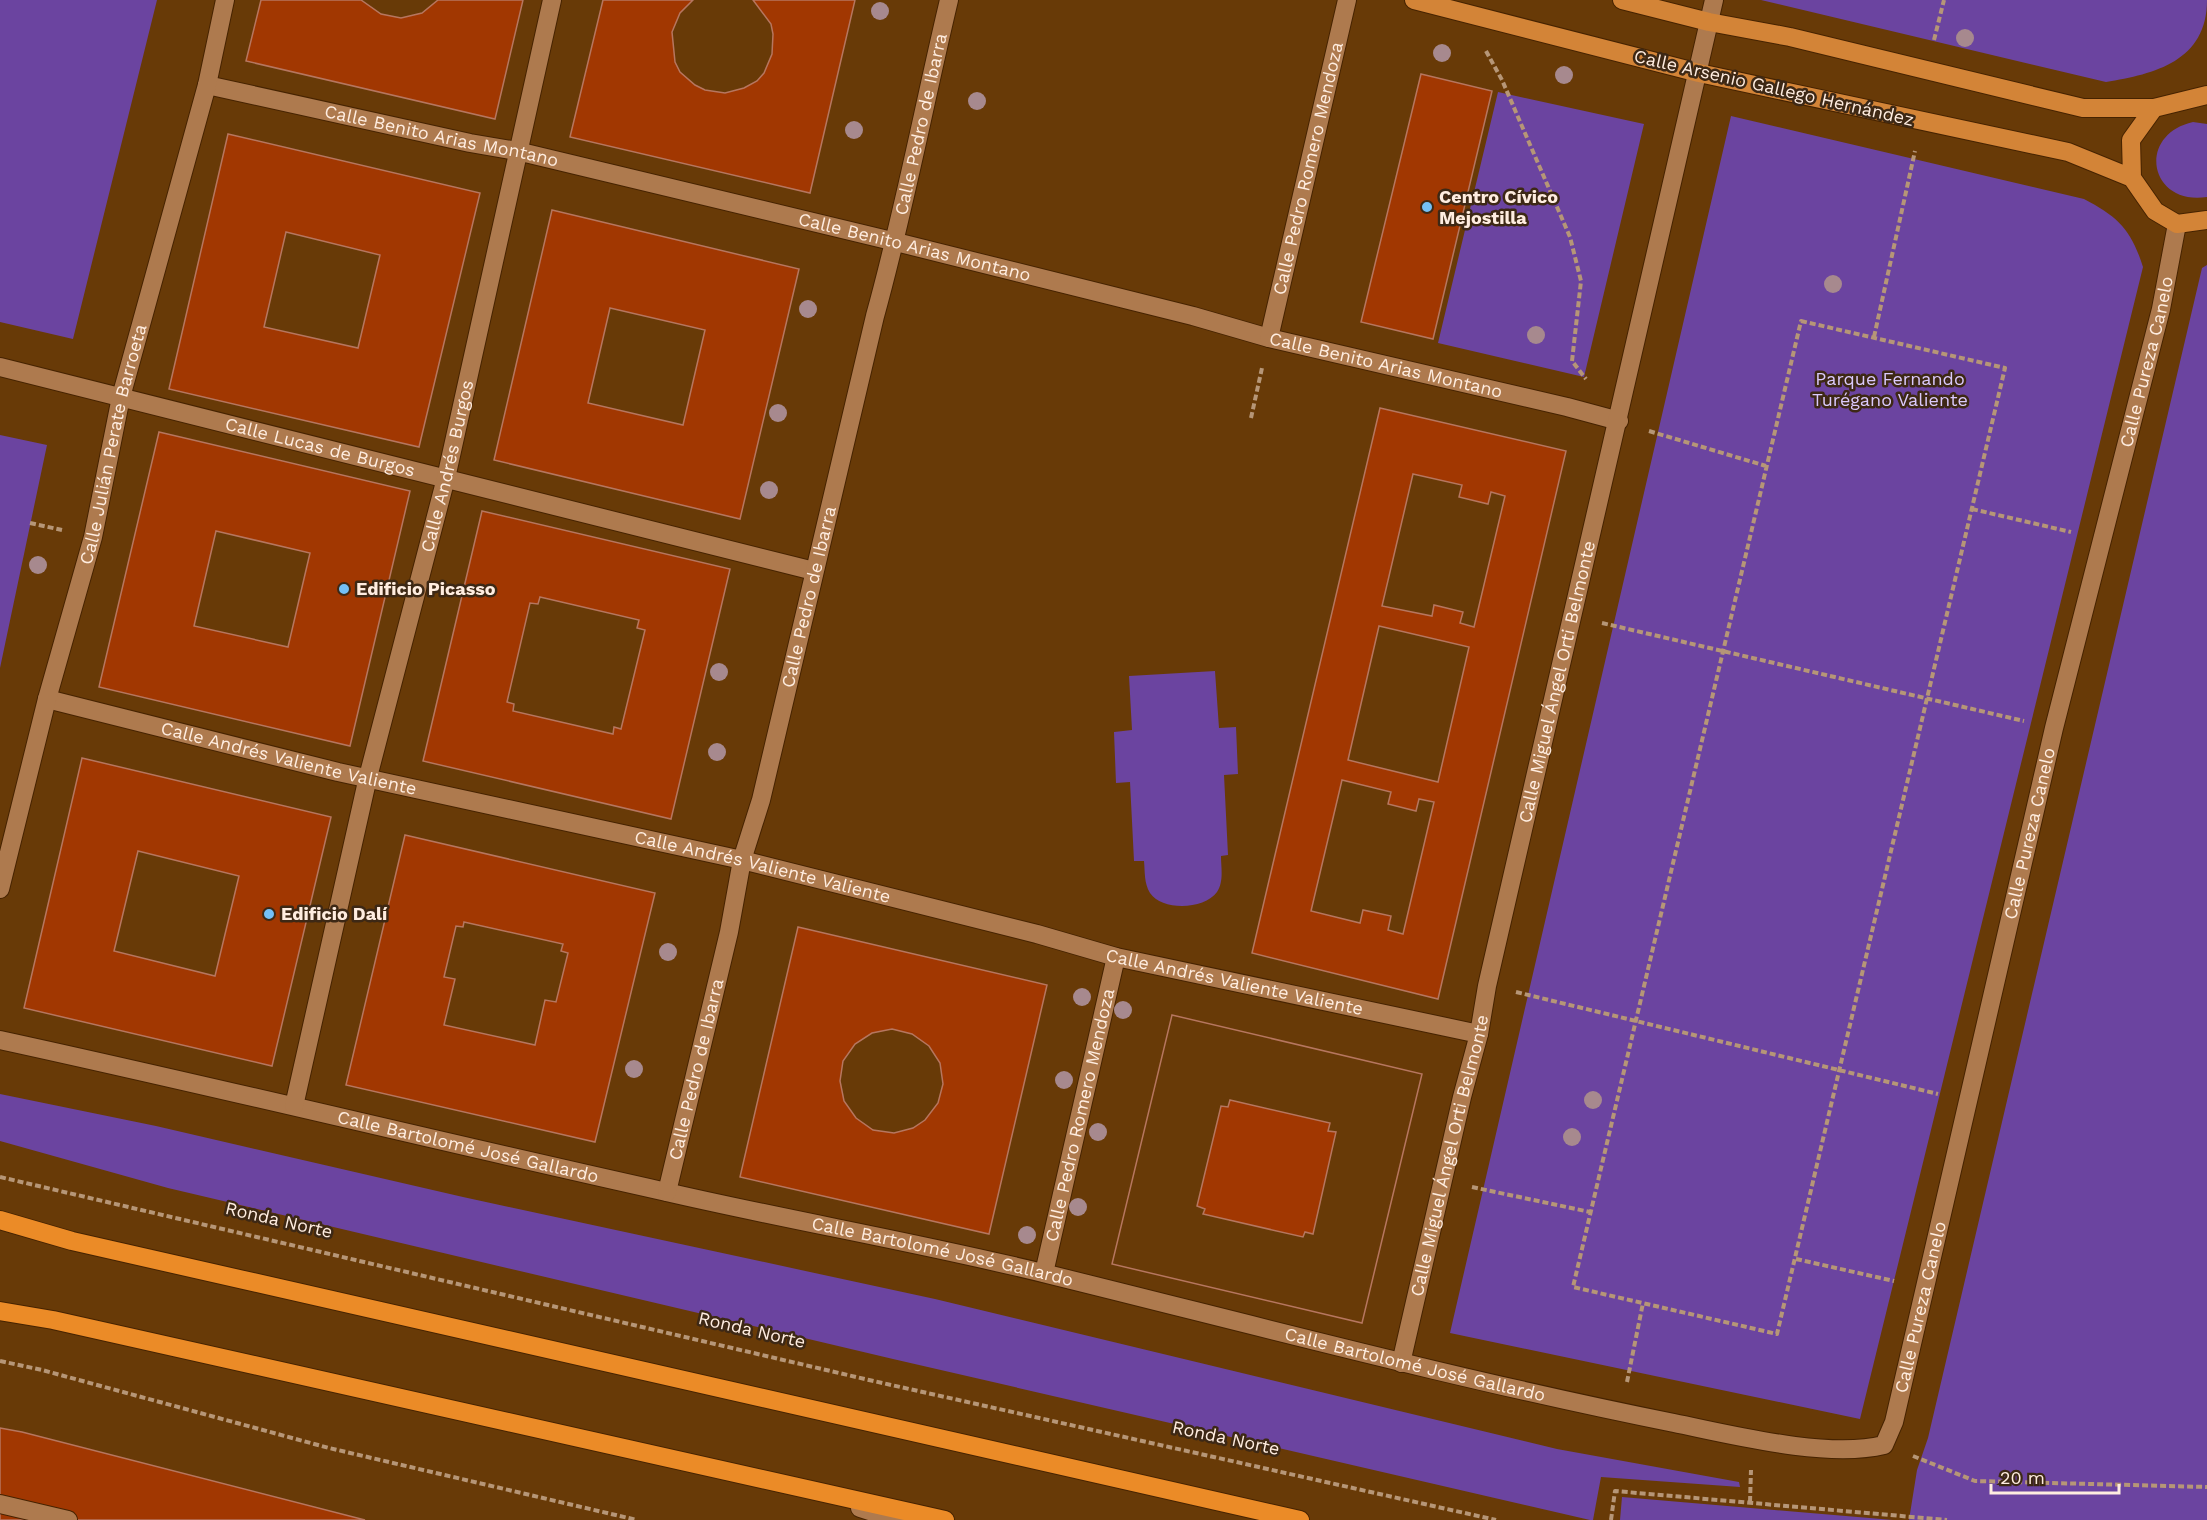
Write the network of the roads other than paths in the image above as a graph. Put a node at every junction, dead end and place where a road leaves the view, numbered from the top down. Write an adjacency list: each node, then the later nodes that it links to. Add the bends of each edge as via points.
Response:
1 (225, 0): 10 (street, Calle Julián Perate Barroeta)
2 (552, 0): 13 (street, Calle Andrés Burgos)
3 (949, 0): 17 (street, Calle Pedro de Ibarra)
4 (1347, 0): 18 (street, Calle Pedro Romero Mendoza)
5 (1414, 0): 9 (main road, Calle Arsenio Gallego Hernández)
6 (1622, 0): 8 (main road)
7 (1714, 0): 8 (street, Calle Miguel Ángel Orti Belmonte)
8 (1709, 22): 9 (street, Calle Miguel Ángel Orti Belmonte); 12 (main road, via 1790,37 2083,108)
9 (1699, 73): 14 (main road, Calle Arsenio Gallego Hernández, via 2068,152); 21 (street, Calle Miguel Ángel Orti Belmonte)
10 (207, 84): 13 (street, Calle Benito Arias Montano); 20 (street, Calle Julián Perate Barroeta)
11 (2206, 92): 12 (main road)
12 (2154, 108): 14 (main road, via 2132,140)
13 (517, 151): 17 (street, Calle Benito Arias Montano); 22 (street, Calle Andrés Burgos)
14 (2132, 178): 16 (main road, via 2155,211)
15 (2207, 220): 16 (main road)
16 (2177, 224): 37 (street, Calle Pureza Canelo, via 2104,540 2054,728 1894,1422)
17 (896, 242): 18 (street, Calle Benito Arias Montano); 23 (street, Calle Pedro de Ibarra)
18 (1269, 338): 21 (street, Calle Benito Arias Montano)
19 (0, 367): 20 (street, Calle Lucas de Burgos)
20 (121, 397): 22 (street, Calle Lucas de Burgos); 24 (street, Calle Julián Perate Barroeta, via 93,537)
21 (1618, 421): 29 (street, Calle Miguel Ángel Orti Belmonte)
22 (446, 478): 23 (street, Calle Lucas de Burgos); 25 (street, Calle Andrés Burgos)
23 (814, 571): 26 (street, Calle Pedro de Ibarra)
24 (47, 699): 25 (street, Calle Andrés Valiente Valiente); 27 (street, Calle Julián Perate Barroeta)
25 (368, 777): 26 (street, Calle Andrés Valiente Valiente); 31 (street, Calle Andrés Burgos)
26 (742, 860): 28 (street, Calle Andrés Valiente Valiente); 32 (street, Calle Pedro de Ibarra, via 729,932)
27 (0, 889)
28 (1116, 957): 29 (street, Calle Andrés Valiente Valiente); 34 (street, Calle Pedro Romero Mendoza)
29 (1479, 1034): 36 (street, Calle Miguel Ángel Orti Belmonte)
30 (0, 1041): 31 (street, Calle Bartolomé José Gallardo)
31 (294, 1106): 32 (street, Calle Bartolomé José Gallardo)
32 (667, 1192): 34 (street, Calle Bartolomé José Gallardo)
33 (0, 1220): 43 (highway, via 72,1241)
34 (1044, 1273): 36 (street, Calle Bartolomé José Gallardo)
35 (0, 1311): 38 (highway)
36 (1401, 1363): 37 (street, Calle Bartolomé José Gallardo, via 1752,1438 1860,1451)
37 (1884, 1445)
38 (772, 1481): 41 (street); 42 (highway)
39 (0, 1504): 40 (street)
40 (68, 1520)
41 (898, 1520)
42 (945, 1520)
43 (1300, 1520)

